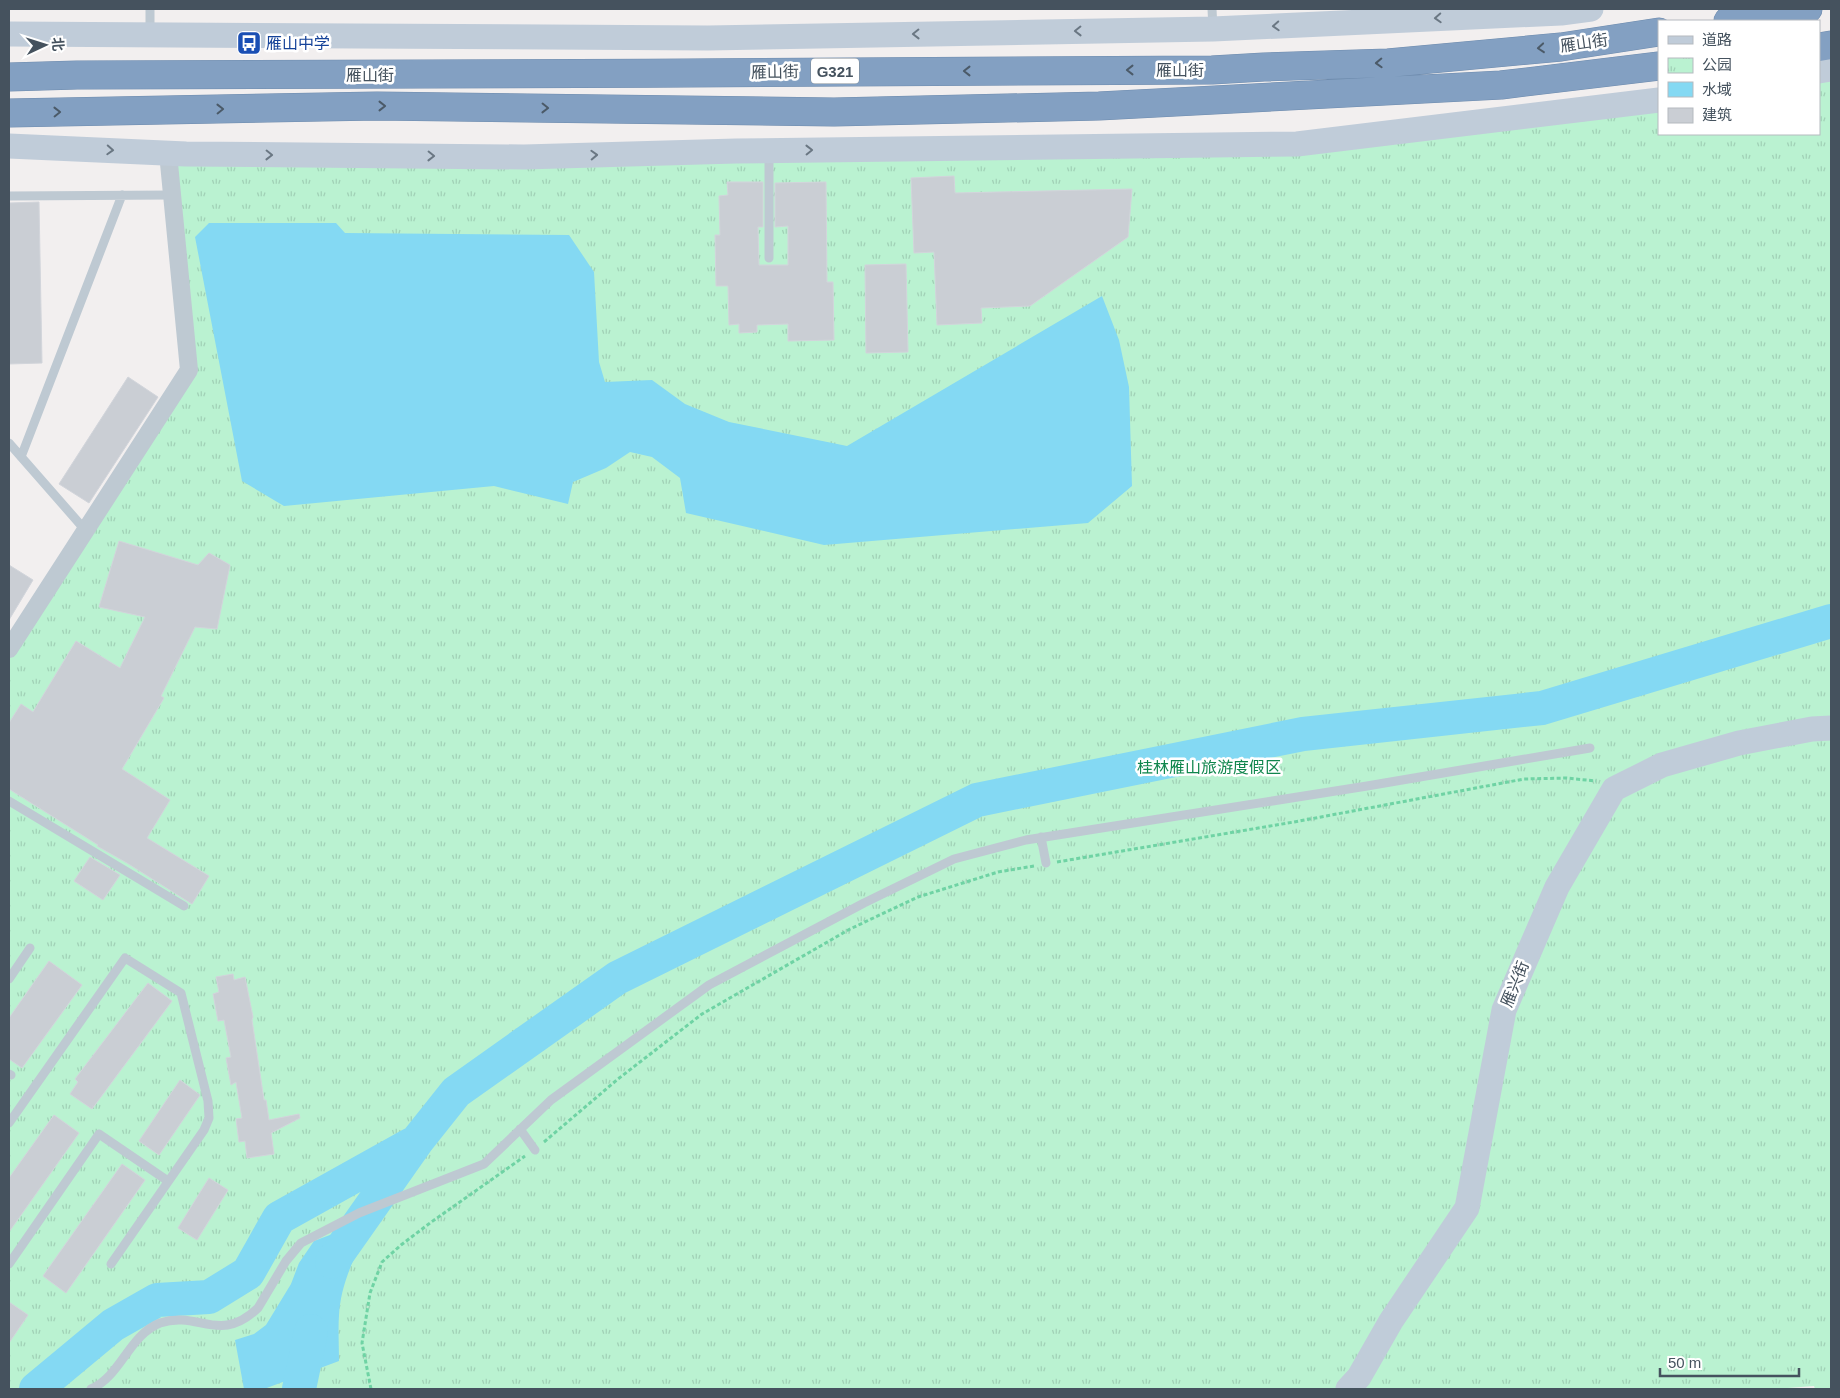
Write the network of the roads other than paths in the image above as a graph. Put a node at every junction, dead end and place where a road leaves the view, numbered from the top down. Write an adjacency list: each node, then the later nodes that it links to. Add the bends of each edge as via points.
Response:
1 (150, 9): 8 (lane)
2 (1591, 9): 4 (street, one-way to 4, via 1560,13)
3 (1808, 9): 5 (highway)
4 (1212, 19): 8 (street, one-way to 8, via 708,38)
5 (1735, 20)
6 (1658, 32): 10 (highway, 雁山街 / G321, one-way to 10, via 1561,46 1388,63 1212,70)
7 (9, 34): 8 (street)
8 (150, 34)
9 (1658, 66): 12 (highway, 雁山街, one-way to 9, via 377,106 834,112 1099,106 1501,85)
10 (9, 77)
11 (1658, 100): 14 (street, one-way to 11, via 1297,144)
12 (9, 113)
13 (9, 146): 15 (street, one-way to 15)
14 (769, 150): 15 (street, one-way to 14, via 524,157); 19 (lane)
15 (168, 153): 17 (street)
16 (122, 195): 17 (lane); 18 (lane); 21 (lane)
17 (172, 195): 22 (street, via 189,370)
18 (9, 196)
19 (769, 258)
20 (9, 443): 21 (lane)
21 (21, 457): 22 (lane)
22 (86, 530): 23 (street)
23 (9, 649)
24 (1831, 728): 39 (street, 雁兴街, via 1739,743 1662,765 1614,789 1557,886 1504,1010 1467,1208 1391,1322 1360,1377)
25 (1590, 748): 27 (lane)
26 (9, 801): 29 (lane)
27 (1041, 837): 28 (lane); 33 (lane, via 954,859 709,985 551,1100)
28 (1046, 864)
29 (184, 906)
30 (30, 948): 31 (lane)
31 (9, 980)
32 (9, 1123): 35 (lane, via 125,958 181,992 209,1106 207,1125)
33 (520, 1129): 34 (lane); 38 (lane, via 484,1164 359,1213 301,1243 286,1261 263,1302 252,1314 235,1324 222,1326 177,1320 158,1324 140,1337 103,1383)
34 (535, 1150)
35 (168, 1181): 36 (lane, via 98,1134); 37 (lane)
36 (9, 1264)
37 (111, 1264)
38 (91, 1389)
39 (1348, 1389)

